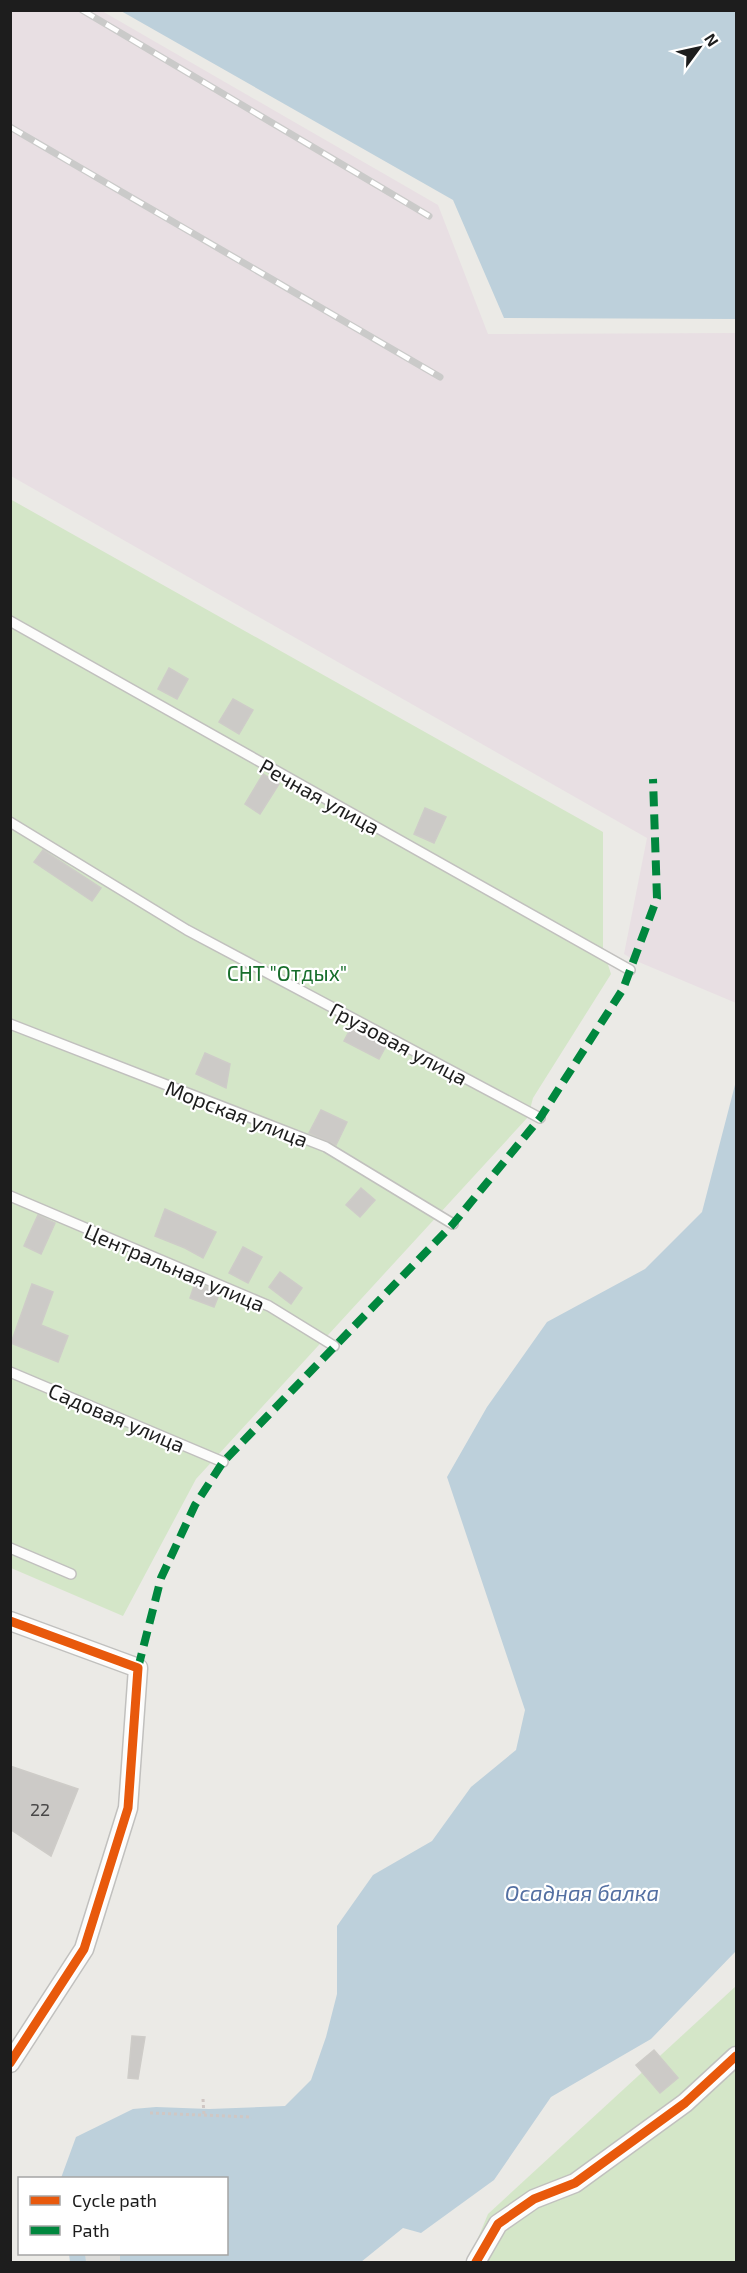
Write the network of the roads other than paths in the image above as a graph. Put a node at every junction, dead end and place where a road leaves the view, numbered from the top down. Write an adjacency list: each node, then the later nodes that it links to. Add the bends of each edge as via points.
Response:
1 (10, 621): 3 (lane, Речная улица)
2 (10, 822): 5 (lane, Грузовая улица, via 187,930)
3 (630, 970)
4 (10, 1024): 7 (lane, Морская улица, via 326,1148)
5 (540, 1118)
6 (10, 1196): 8 (lane, Центральная улица, via 269,1306)
7 (453, 1224)
8 (334, 1346)
9 (10, 1372): 10 (lane, Садовая улица)
10 (223, 1462)
11 (10, 1548): 12 (lane)
12 (71, 1574)
13 (10, 1622): 15 (street, via 138,1668 128,1808 84,1948)
14 (736, 2056): 16 (street, via 685,2103 574,2183 534,2199 498,2224)
15 (10, 2063)
16 (476, 2262)

